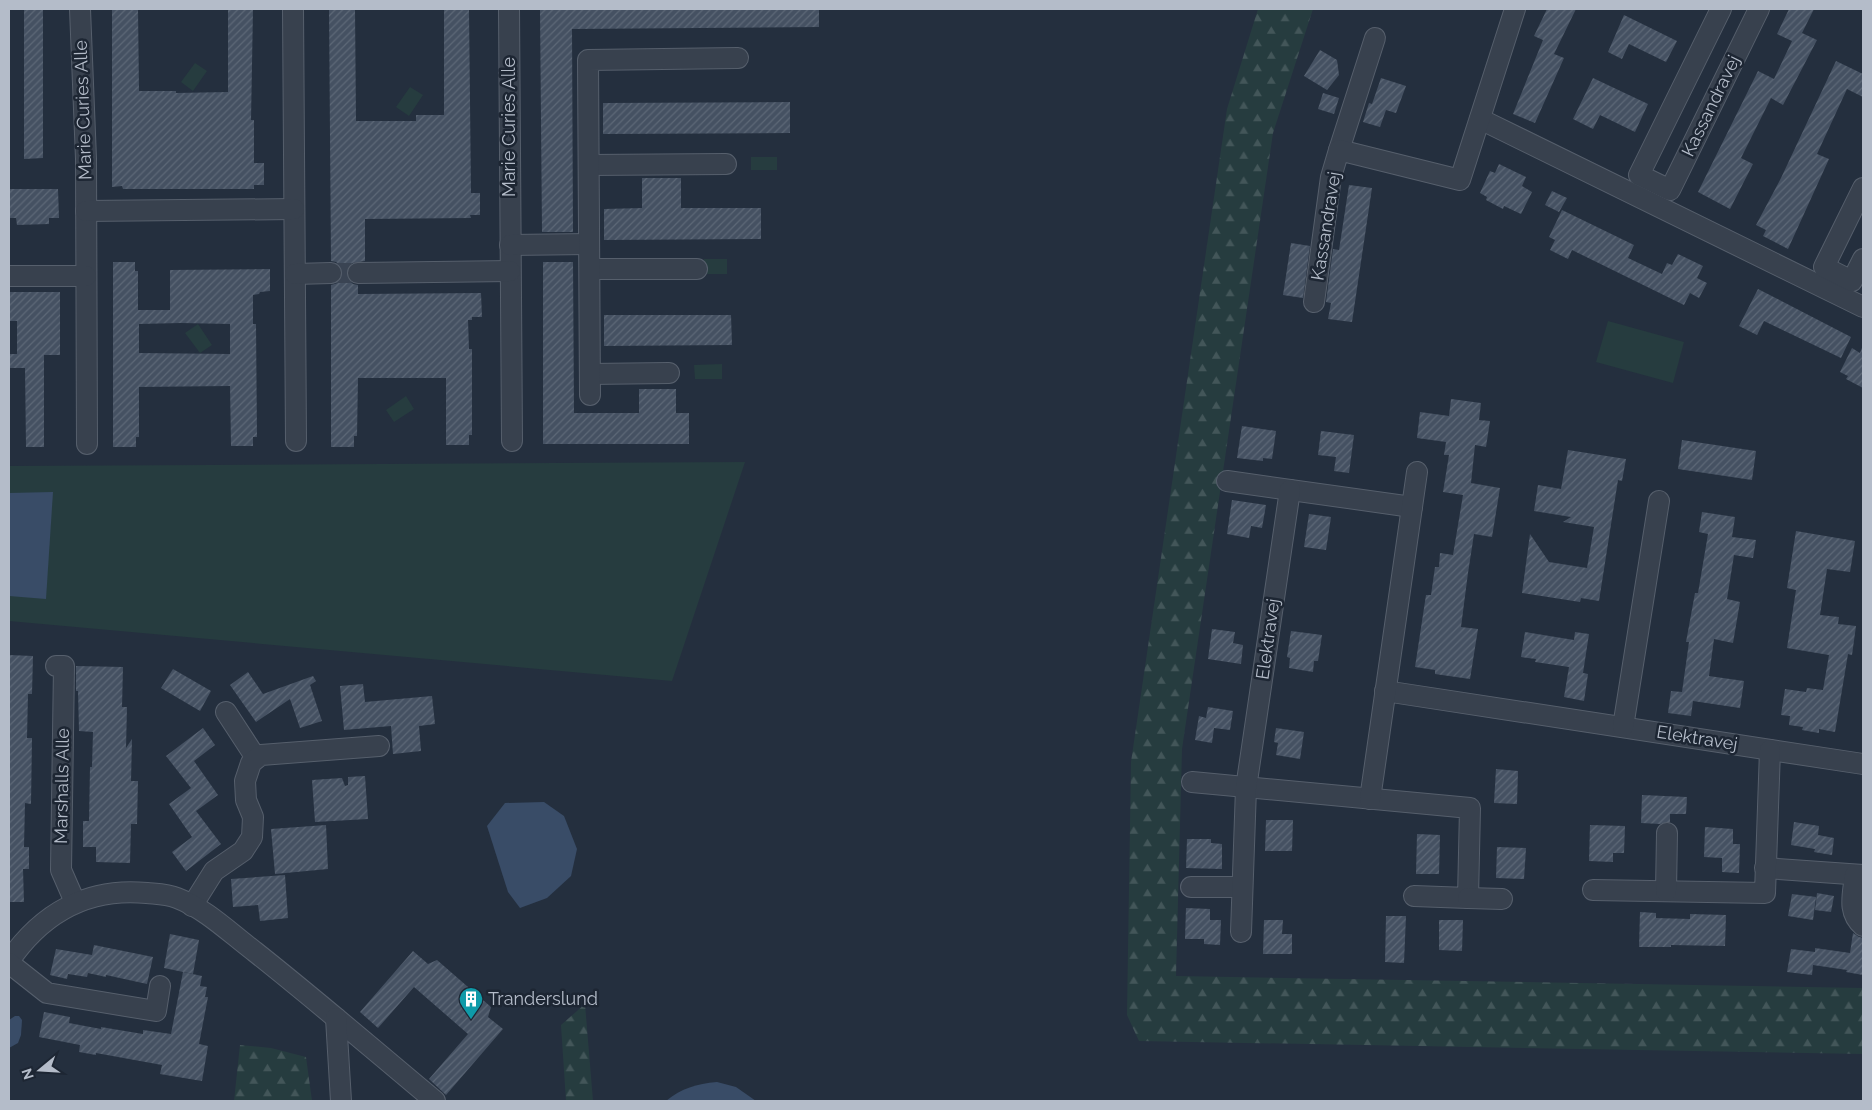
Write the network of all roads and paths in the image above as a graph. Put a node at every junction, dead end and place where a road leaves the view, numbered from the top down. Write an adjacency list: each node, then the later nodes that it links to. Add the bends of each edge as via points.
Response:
1 (80, 9): 17 (street, Marie Curies Alle)
2 (293, 9): 16 (street)
3 (508, 9): 19 (street, Marie Curies Alle)
4 (1515, 9): 9 (street, Kassandravej)
5 (1721, 9): 13 (street, Kassandravej, via 1639,175)
6 (1759, 9): 13 (street, Kassandravej, via 1670,190)
7 (1375, 38): 10 (street, Kassandravej)
8 (738, 58): 11 (street, via 588,60)
9 (1480, 119): 10 (street, Kassandravej, via 1460,180); 15 (street)
10 (1339, 150): 30 (street, Kassandravej, via 1331,177)
11 (589, 164): 12 (street); 18 (street)
12 (726, 164)
13 (1656, 183): 15 (street)
14 (1863, 188): 29 (street, via 1824,267)
15 (1647, 202): 29 (street)
16 (294, 210): 17 (street); 26 (street)
17 (86, 212): 28 (street, Marie Curies Alle)
18 (590, 244): 19 (street); 21 (street)
19 (510, 245): 23 (street, Marie Curies Alle)
20 (1863, 258): 29 (street, via 1852,281)
21 (590, 269): 22 (street); 33 (street)
22 (697, 269)
23 (510, 271): 24 (street); 36 (street, Marie Curies Alle)
24 (358, 272)
25 (331, 273): 26 (street)
26 (295, 274): 35 (street)
27 (9, 276): 28 (street)
28 (86, 276): 37 (street, Marie Curies Alle)
29 (1834, 283): 31 (street)
30 (1314, 302)
31 (1863, 307)
32 (669, 373): 33 (street)
33 (590, 374): 34 (street)
34 (590, 396)
35 (296, 441)
36 (512, 442)
37 (87, 444)
38 (1417, 472): 42 (street)
39 (1227, 481): 40 (street)
40 (1290, 490): 42 (street); 52 (street, Elektravej)
41 (1659, 502): 46 (street)
42 (1412, 508): 44 (street)
43 (60, 666): 64 (street, Marshalls Alle, via 53,872)
44 (1385, 691): 46 (street, Elektravej); 53 (street)
45 (226, 712): 49 (street)
46 (1623, 727): 48 (street, Elektravej)
47 (379, 746): 49 (street, via 261,755)
48 (1770, 750): 50 (street, Elektravej); 55 (street)
49 (256, 758): 65 (street, via 245,781 252,837 243,851 214,871)
50 (1863, 764)
51 (1192, 782): 52 (street)
52 (1246, 788): 53 (street); 58 (street, Elektravej)
53 (1370, 799): 62 (street, via 1470,808)
54 (1667, 833): 60 (street)
55 (1765, 868): 56 (street); 60 (street, via 1765,893)
56 (1859, 875): 66 (street, via 1852,908 1855,919)
57 (1190, 887): 58 (street)
58 (1242, 887): 67 (street, Elektravej)
59 (1593, 890): 60 (street)
60 (1666, 891)
61 (1414, 896): 62 (street)
62 (1468, 898): 63 (street)
63 (1502, 900)
64 (75, 902): 65 (street, via 129,891 176,898); 68 (street, via 33,932)
65 (192, 906): 70 (street, via 204,912)
66 (1863, 926)
67 (1241, 932)
68 (9, 962): 69 (street, via 47,993 156,1011)
69 (160, 986)
70 (336, 1018): 71 (street); 72 (street)
71 (341, 1101)
72 (435, 1101)

